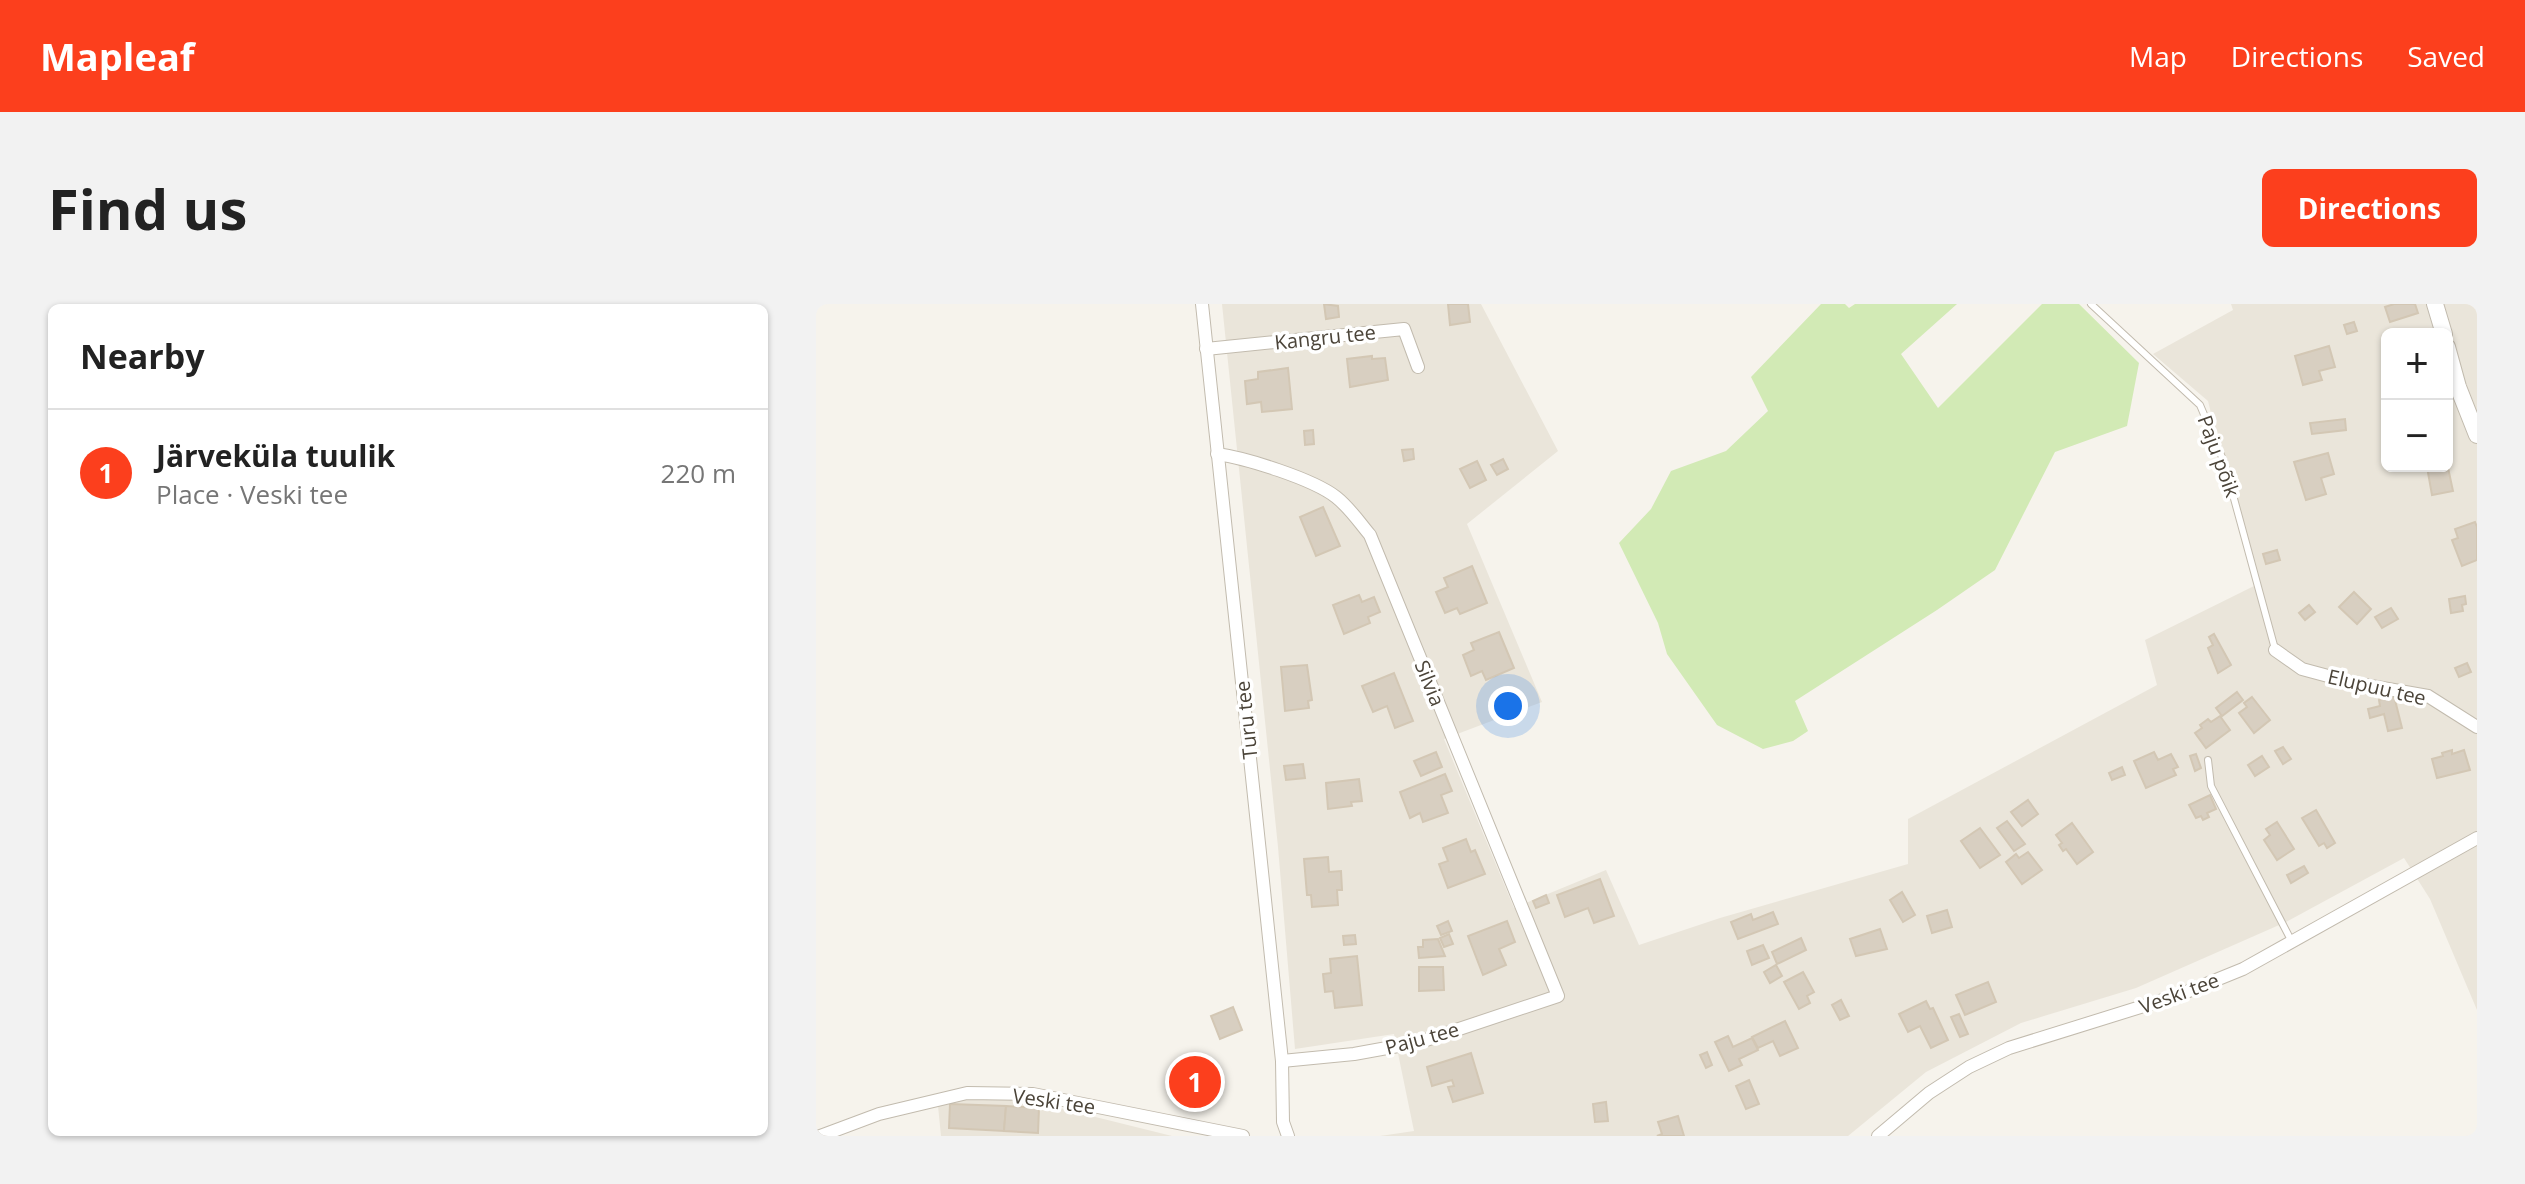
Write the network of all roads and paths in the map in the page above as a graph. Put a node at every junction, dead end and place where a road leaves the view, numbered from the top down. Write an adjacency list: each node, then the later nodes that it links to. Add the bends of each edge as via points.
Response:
1 (1202, 304): 5 (street, Turu tee)
2 (2091, 304): 10 (lane, Paju põik, via 2200,405 2224,462)
3 (2435, 304): 4 (street)
4 (2442, 328)
5 (1206, 349): 6 (street, Kangru tee, via 1404,329); 9 (street, Turu tee)
6 (1418, 367)
7 (2453, 369): 8 (street)
8 (2477, 435)
9 (1217, 454): 15 (street, Silvia, via 1320,487 1350,510 1370,535); 16 (street, Turu tee)
10 (2275, 650): 11 (street, Elupuu tee, via 2302,669 2428,696)
11 (2477, 727)
12 (2208, 760): 14 (lane, via 2211,786)
13 (2477, 838): 14 (street, Veski tee)
14 (2292, 942): 20 (street, Veski tee, via 2179,995 1995,1054 1929,1093)
15 (1558, 996): 16 (street, Paju tee, via 1420,1042)
16 (1282, 1061): 19 (street, Turu tee)
17 (820, 1136): 18 (street, Veski tee, via 879,1114 967,1093 1033,1094)
18 (1243, 1136)
19 (1287, 1136)
20 (1878, 1136)

